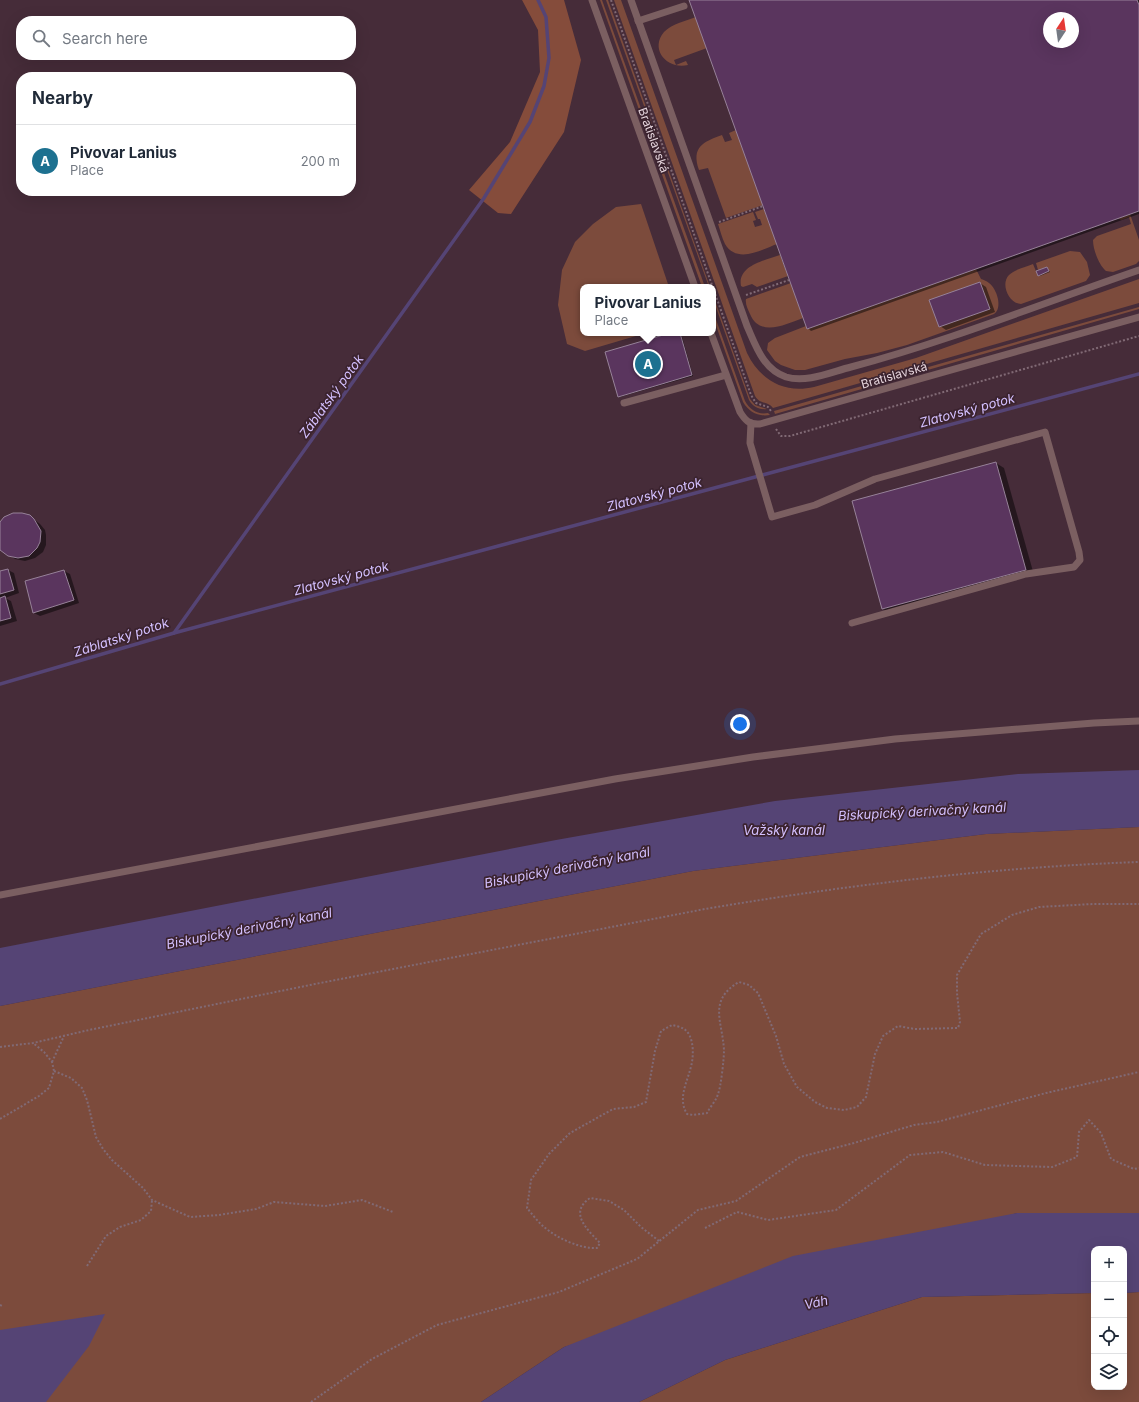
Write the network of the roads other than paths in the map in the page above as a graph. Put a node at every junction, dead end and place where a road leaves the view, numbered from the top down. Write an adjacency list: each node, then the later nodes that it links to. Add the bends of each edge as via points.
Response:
1 (592, 0): 6 (lane, Bratislavská)
2 (631, 0): 4 (lane)
3 (684, 6): 4 (lane)
4 (638, 21): 5 (lane, via 737,298 757,348 767,365 779,374 802,379 908,352)
5 (1139, 270)
6 (694, 284)
7 (1139, 317): 11 (lane, Bratislavská, via 767,423)
8 (712, 336): 9 (lane)
9 (726, 375): 10 (lane); 11 (lane, via 740,412 746,421)
10 (624, 402)
11 (751, 423): 12 (lane, via 750,443 772,517 815,505 875,480 1045,432 1079,552 1080,560 1074,567 1026,574)
12 (852, 623)
13 (1139, 721): 14 (lane, via 894,739 753,757 615,779)
14 (0, 896)

